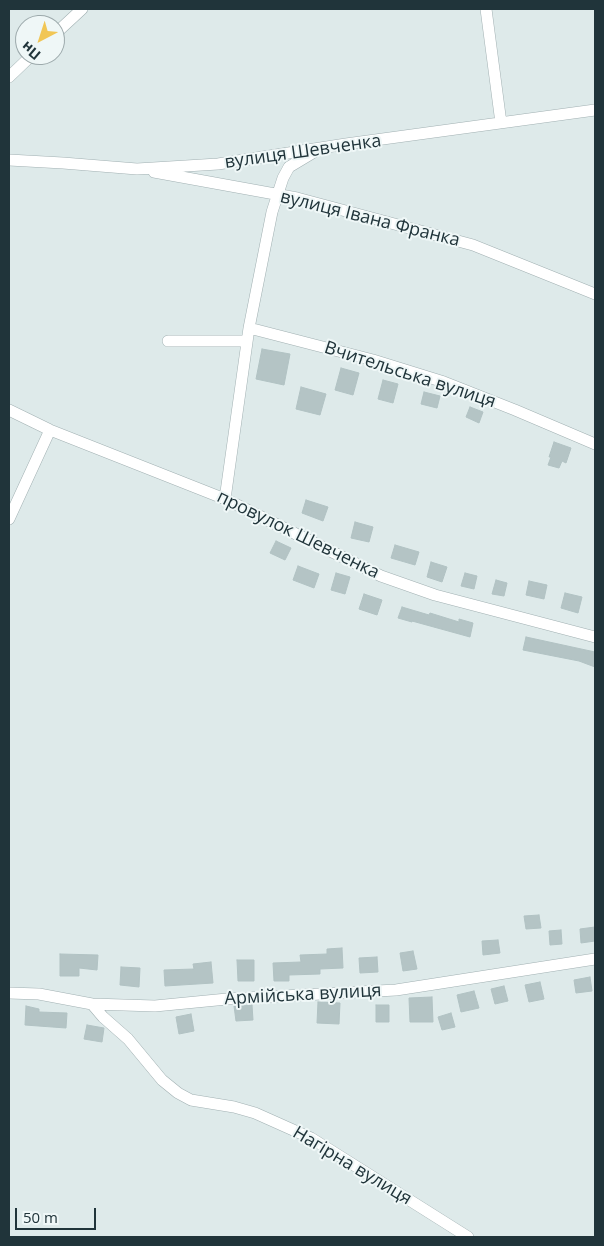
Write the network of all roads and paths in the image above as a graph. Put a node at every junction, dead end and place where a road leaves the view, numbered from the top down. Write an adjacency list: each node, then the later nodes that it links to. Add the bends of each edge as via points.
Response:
1 (82, 9): 3 (street)
2 (486, 9): 7 (street)
3 (65, 25)
4 (22, 65): 5 (street)
5 (9, 77)
6 (595, 110): 7 (street, вулиця Шевченка)
7 (501, 123): 8 (street, вулиця Шевченка)
8 (320, 148): 10 (street, вулиця Шевченка, via 218,164); 11 (street, via 289,167)
9 (9, 160): 10 (street, вулиця Шевченка)
10 (137, 169): 11 (street, вулиця Івана Франка)
11 (277, 195): 12 (street, вулиця Івана Франка, via 473,245); 13 (street)
12 (595, 294)
13 (249, 328): 15 (street); 18 (street, Вчительська вулиця, via 444,382)
14 (168, 341): 15 (street)
15 (247, 341): 19 (street)
16 (9, 410): 17 (street, провулок Шевченка)
17 (50, 430): 19 (street, провулок Шевченка); 20 (street)
18 (595, 444)
19 (225, 499): 21 (street, провулок Шевченка, via 381,576 435,595)
20 (9, 519)
21 (595, 637)
22 (595, 959): 24 (street, Армійська вулиця, via 396,990 155,1006)
23 (9, 993): 24 (street, Армійська вулиця, via 39,994)
24 (92, 1004): 25 (street, Нагірна вулиця, via 178,1093 191,1100 255,1113 311,1138)
25 (468, 1237)

